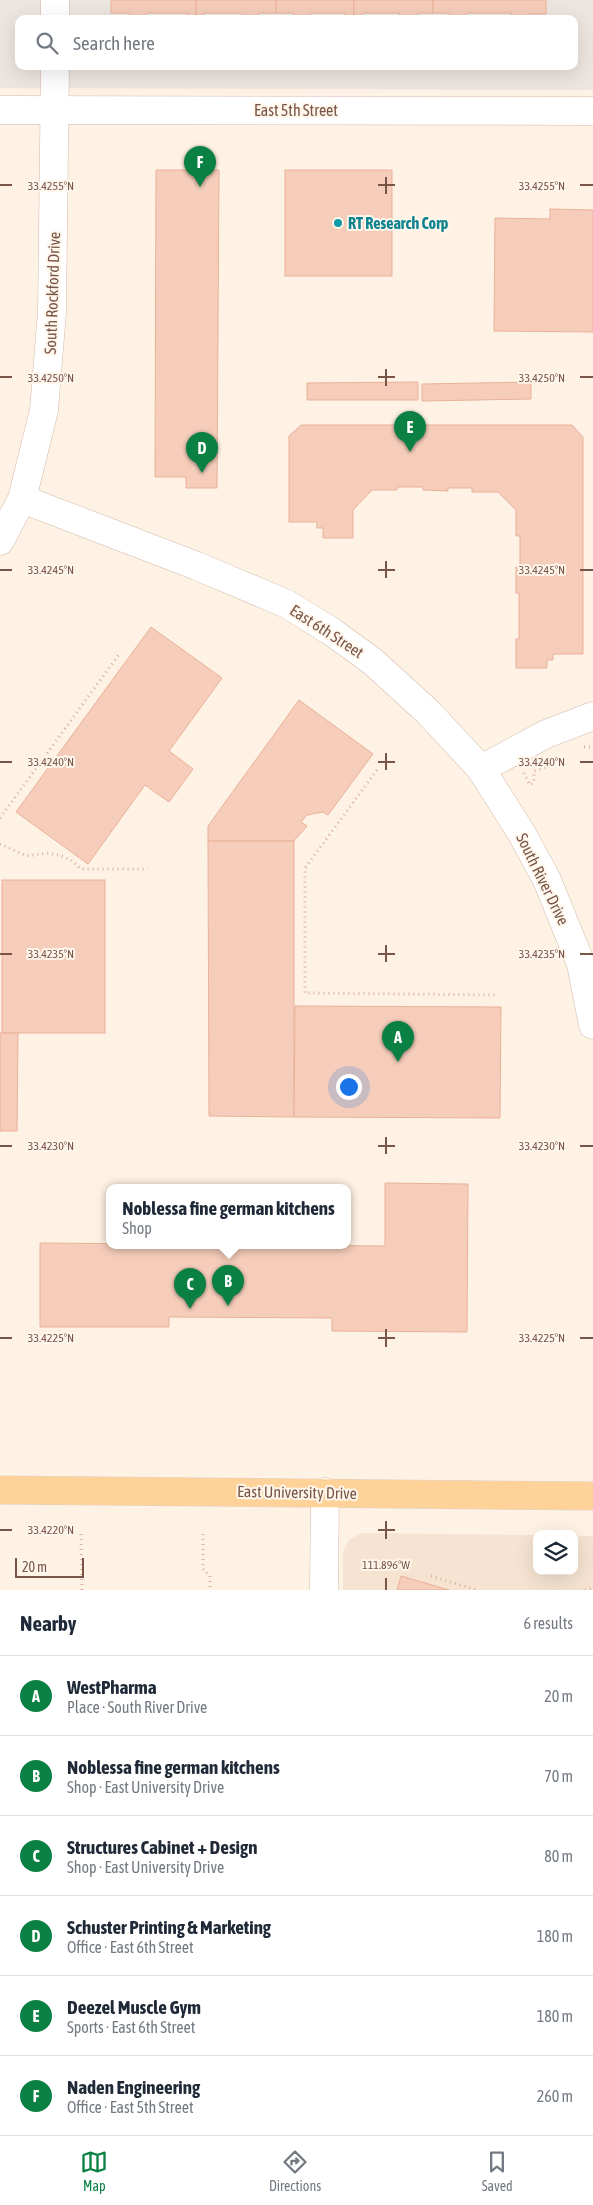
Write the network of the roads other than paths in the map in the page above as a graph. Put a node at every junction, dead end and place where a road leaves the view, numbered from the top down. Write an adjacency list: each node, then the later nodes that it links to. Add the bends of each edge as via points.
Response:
1 (55, 0): 2 (street)
2 (55, 15)
3 (55, 70): 5 (street, South Rockford Drive)
4 (0, 110): 5 (street, East 5th Street)
5 (55, 110): 6 (street, East 5th Street); 7 (street, South Rockford Drive, via 50,355 44,410)
6 (593, 111)
7 (22, 499): 8 (street, South Rockford Drive); 10 (street, East 6th Street, via 287,604 372,661 428,712)
8 (0, 541)
9 (593, 716): 10 (street, via 546,734)
10 (481, 769): 11 (street, South River Drive, via 547,880 581,964)
11 (593, 1025)
12 (0, 1490): 13 (main road, East University Drive)
13 (325, 1492): 14 (main road, East University Drive); 15 (street)
14 (593, 1496)
15 (324, 1590)

